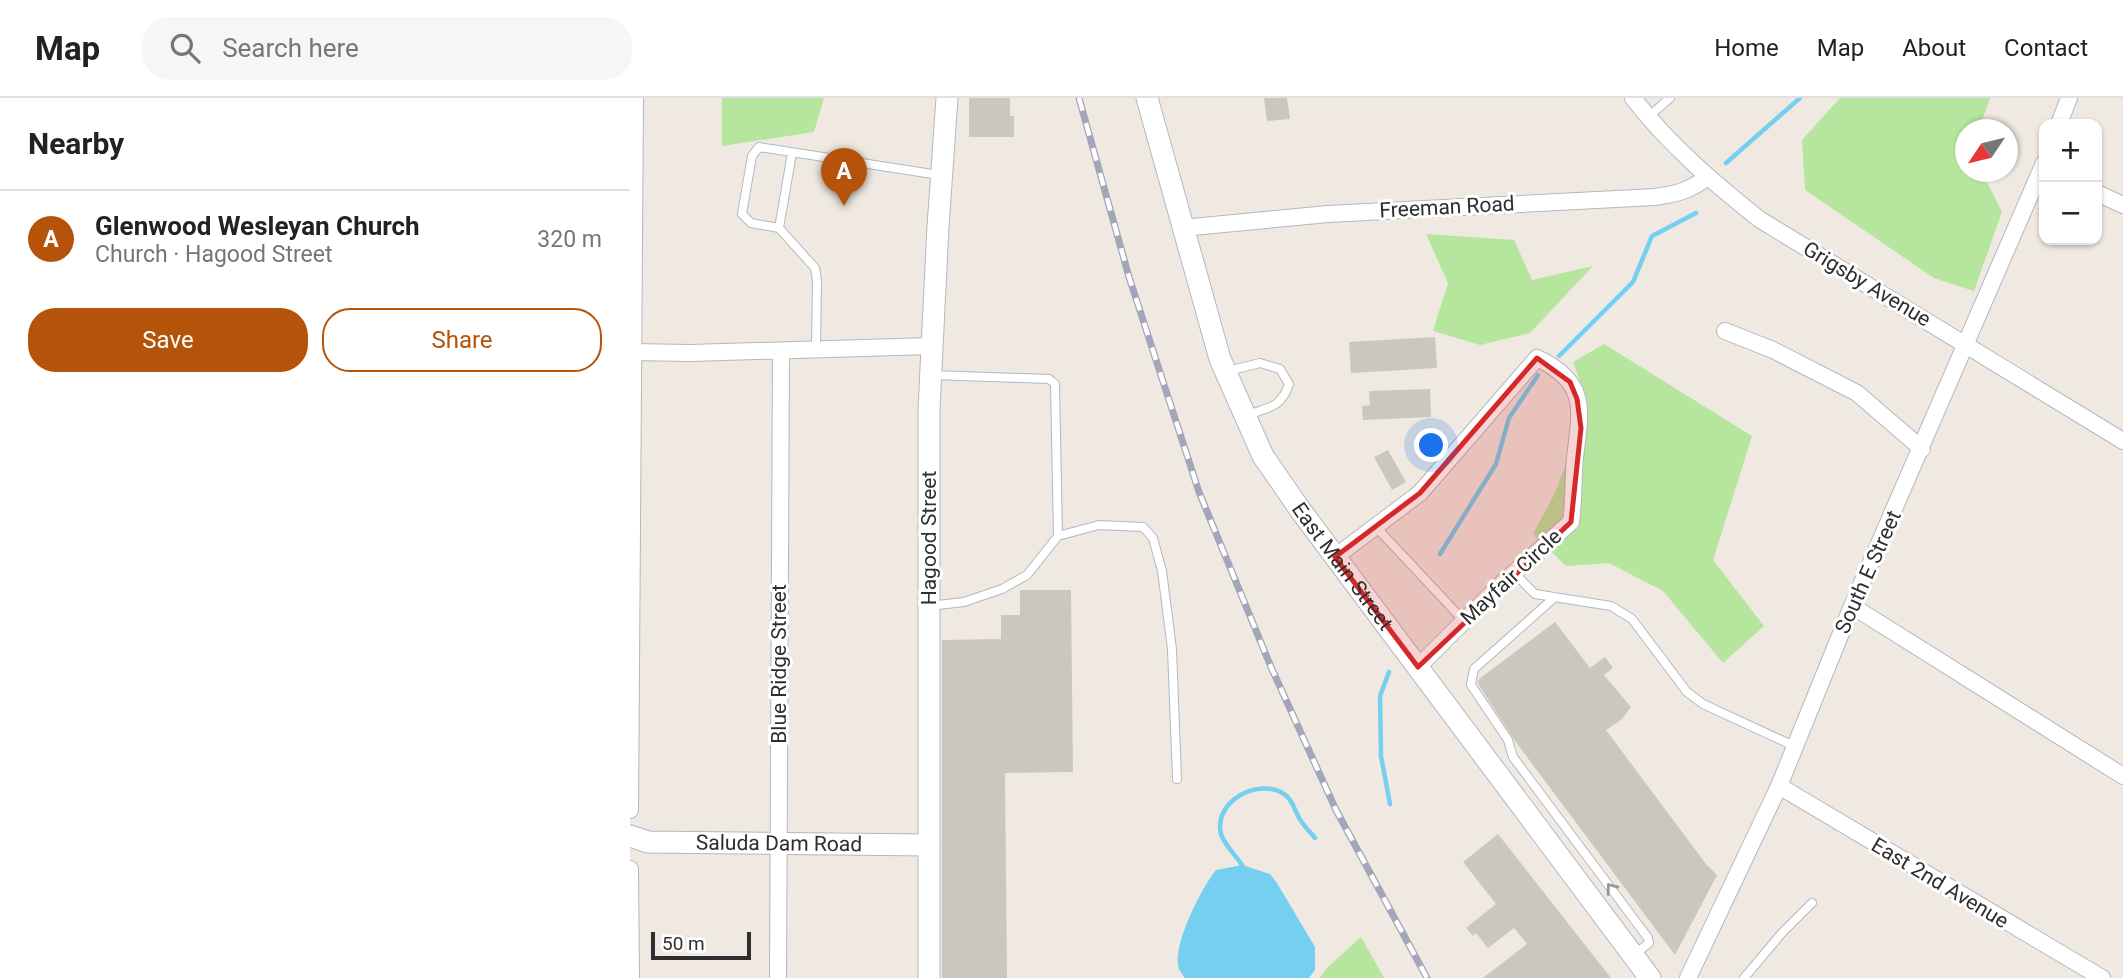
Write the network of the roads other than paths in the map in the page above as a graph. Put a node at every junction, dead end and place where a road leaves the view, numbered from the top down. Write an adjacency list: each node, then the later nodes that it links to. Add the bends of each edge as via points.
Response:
1 (947, 98): 10 (street, Hagood Street)
2 (1147, 98): 16 (street, East Main Street)
3 (1633, 98): 7 (street, Grigsby Avenue)
4 (1670, 98): 7 (lane)
5 (2070, 98): 8 (street)
6 (633, 109): 22 (street)
7 (1648, 117): 11 (street, Grigsby Avenue)
8 (2061, 119)
9 (792, 152): 10 (lane); 15 (lane); 15 (lane, via 759,147 752,156 741,214 751,223)
10 (942, 176): 19 (street, Hagood Street)
11 (1707, 177): 16 (street, Freeman Road, via 1683,193 1655,197 1355,212); 18 (street, Grigsby Avenue, via 1759,219)
12 (2039, 179): 18 (street, South E Street)
13 (2102, 195): 14 (street)
14 (2123, 205)
15 (779, 228): 20 (lane, via 815,268)
16 (1182, 228): 23 (street, East Main Street)
17 (1725, 331): 27 (street, via 1773,349 1857,393)
18 (1967, 345): 26 (street, Grigsby Avenue); 27 (street, South E Street)
19 (931, 346): 20 (street); 24 (street, Hagood Street)
20 (816, 348): 21 (street)
21 (781, 351): 22 (street); 44 (street, Blue Ridge Street)
22 (632, 352): 41 (street)
23 (1225, 371): 25 (street, East Main Street); 25 (lane, via 1260,363 1280,369 1289,384 1285,396 1272,407)
24 (930, 375): 29 (lane, via 1049,379 1055,384); 33 (street, Hagood Street)
25 (1244, 416): 30 (street, East Main Street, via 1263,456)
26 (2123, 441)
27 (1922, 449): 34 (street, South E Street)
28 (1375, 526): 30 (street, Mayfair Circle); 31 (street, Mayfair Circle, via 1420,493 1537,358 1570,382 1577,399 1581,428 1573,507 1571,522); 35 (lane)
29 (1058, 536): 33 (lane, via 1027,575 1002,589); 39 (lane, via 1099,525 1143,527 1153,538 1172,649)
30 (1335, 557): 36 (street, East Main Street)
31 (1514, 573): 32 (lane, via 1535,594); 35 (street, Mayfair Circle)
32 (1555, 597): 37 (lane, via 1622,612 1687,692 1703,704); 42 (lane, via 1474,669 1471,685 1508,740 1513,757)
33 (929, 606): 45 (street, Hagood Street)
34 (1852, 606): 37 (street, South E Street); 38 (street)
35 (1464, 621): 36 (street, Mayfair Circle)
36 (1418, 667): 46 (street, East Main Street)
37 (1794, 746): 40 (street, South E Street)
38 (2123, 776)
39 (1177, 779)
40 (1779, 786): 54 (street, South E Street); 56 (street, East 2nd Avenue)
41 (630, 810)
42 (1569, 831): 46 (lane); 49 (lane, one-way to 42, via 1648,938)
43 (630, 836): 44 (street, Saluda Dam Road, via 648,842)
44 (778, 843): 45 (street, Saluda Dam Road); 52 (street, Blue Ridge Street)
45 (929, 845): 53 (street, Hagood Street)
46 (1550, 845): 49 (street, East Main Street)
47 (630, 869): 51 (street)
48 (1812, 903): 55 (lane)
49 (1641, 950): 50 (street, East Main Street)
50 (1646, 977)
51 (631, 978)
52 (778, 978)
53 (929, 978)
54 (1688, 978)
55 (1744, 978)
56 (2102, 978)

